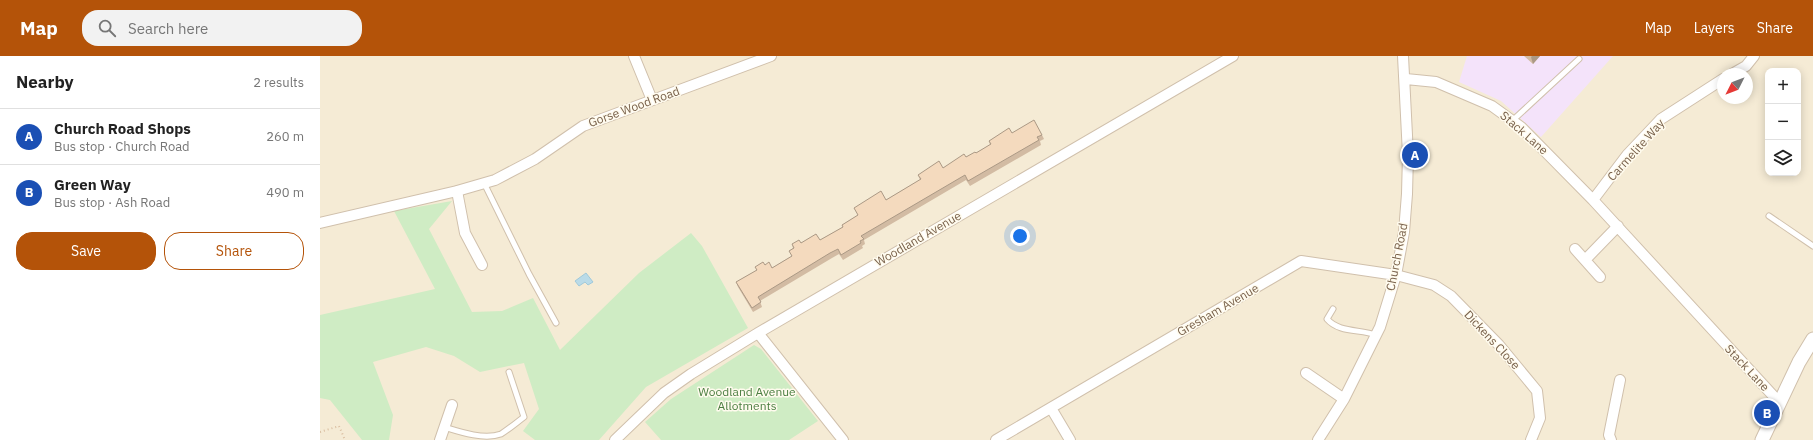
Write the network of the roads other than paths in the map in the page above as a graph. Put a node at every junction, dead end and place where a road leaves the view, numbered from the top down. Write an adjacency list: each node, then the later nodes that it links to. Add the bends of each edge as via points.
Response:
1 (634, 56): 10 (street)
2 (771, 56): 10 (street, Gorse Wood Road)
3 (1233, 56): 26 (street, Woodland Avenue)
4 (1403, 56): 8 (street, Church Road)
5 (1754, 56): 7 (street)
6 (1579, 59): 11 (lane)
7 (1742, 68)
8 (1406, 79): 11 (street, Stack Lane, via 1436,82 1492,106); 22 (street, Church Road, via 1407,194 1404,232)
9 (1717, 84): 14 (street, Carmelite Way, via 1661,119 1627,155)
10 (652, 100): 12 (street, Gorse Wood Road, via 583,126 535,159)
11 (1512, 121): 14 (street, Stack Lane)
12 (484, 183): 13 (street, Gorse Wood Road); 25 (lane)
13 (457, 191): 16 (street, Gorse Wood Road); 21 (street, via 465,233)
14 (1594, 200): 17 (street, Stack Lane)
15 (1769, 216): 18 (lane)
16 (320, 223)
17 (1618, 226): 20 (street); 33 (street, Stack Lane)
18 (1813, 246)
19 (1575, 249): 20 (street)
20 (1585, 260): 23 (street)
21 (482, 265)
22 (1396, 275): 27 (street, Church Road); 35 (street, Gresham Avenue, via 1301,261); 43 (street, Dickens Close, via 1434,285 1451,296 1499,345 1537,391 1540,418)
23 (1600, 277)
24 (1333, 308): 27 (lane, via 1327,319 1334,326)
25 (556, 323)
26 (758, 333): 38 (street, Woodland Avenue, via 664,393); 39 (street)
27 (1376, 335): 32 (street, Church Road)
28 (1813, 339): 33 (street)
29 (509, 372): 36 (lane, via 524,418 492,438 465,434)
30 (1306, 373): 32 (street)
31 (1620, 380): 44 (street, via 1609,435)
32 (1344, 399): 42 (street, Church Road)
33 (1779, 402): 45 (street)
34 (452, 405): 36 (street)
35 (1051, 408): 40 (street, Gresham Avenue); 41 (street)
36 (444, 426): 37 (street)
37 (440, 440)
38 (615, 440)
39 (843, 440)
40 (996, 440)
41 (1070, 440)
42 (1318, 440)
43 (1532, 440)
44 (1611, 440)
45 (1762, 440)

